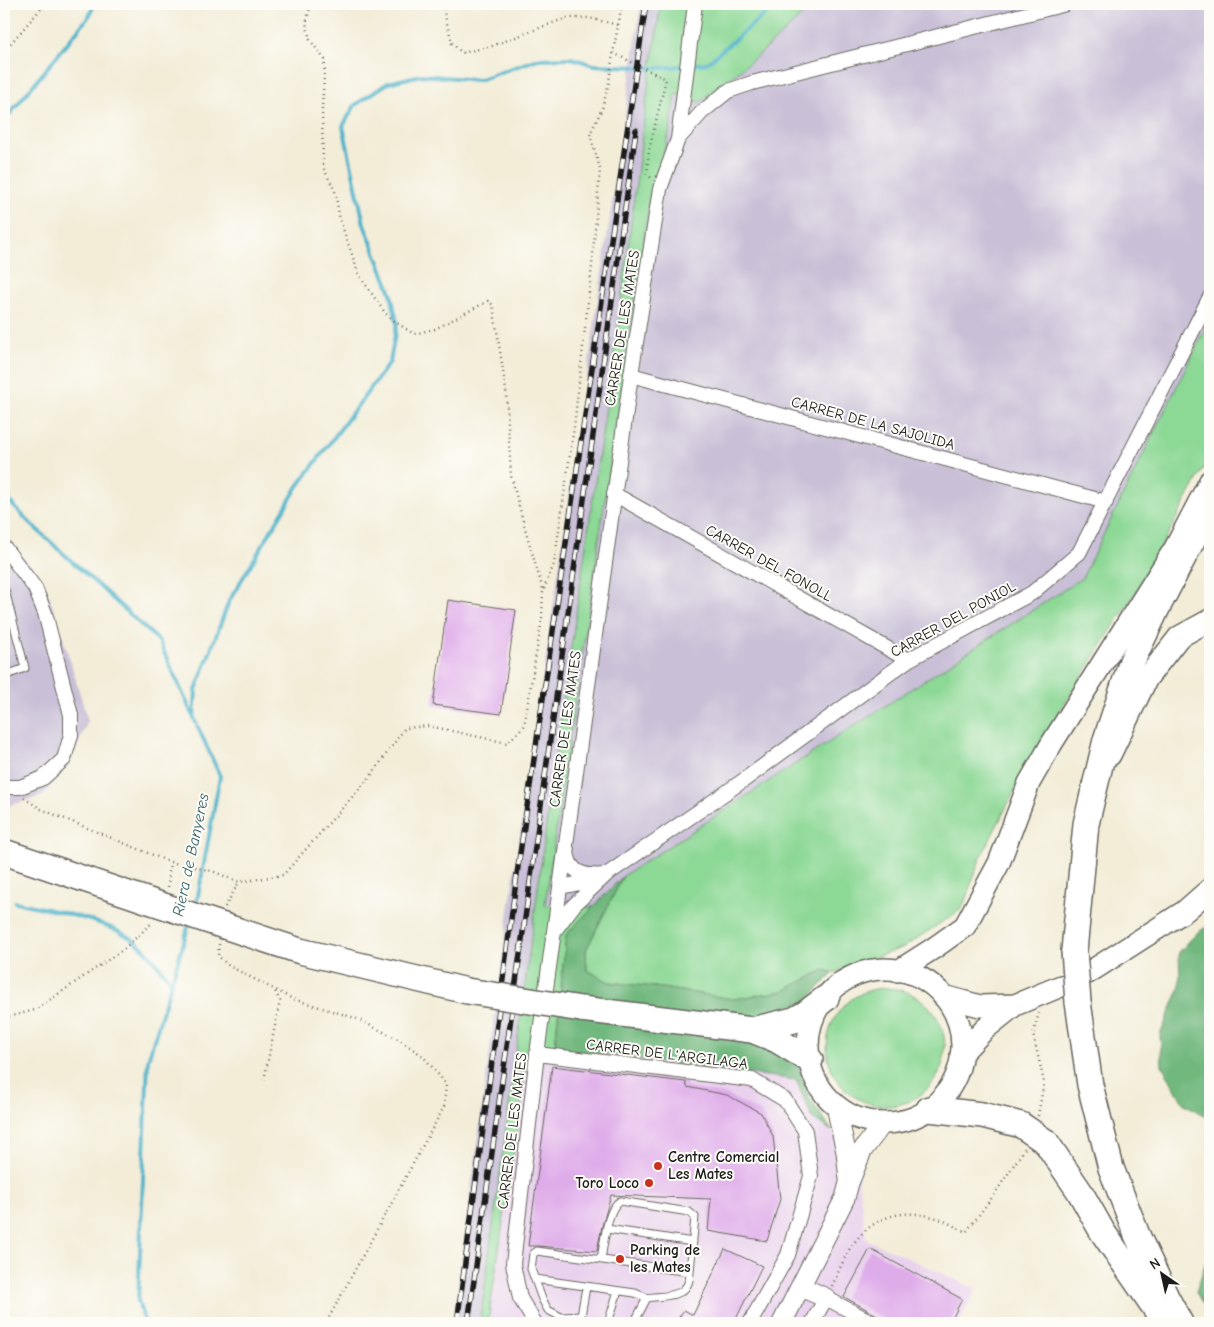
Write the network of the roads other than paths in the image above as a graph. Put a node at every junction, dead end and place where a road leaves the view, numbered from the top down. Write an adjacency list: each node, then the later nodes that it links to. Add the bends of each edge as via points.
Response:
1 (695, 4): 3 (street)
2 (1066, 4): 3 (street, via 728,91 702,112)
3 (678, 139): 5 (street, CARRER DE LES MATES, via 660,189)
4 (1210, 297): 8 (street, CARRER DEL PONIOL)
5 (631, 375): 7 (street, CARRER DE LES MATES); 8 (street, CARRER DE LA SAJOLIDA)
6 (1210, 481): 26 (main road, via 1175,548 1029,783 999,863 965,926)
7 (614, 494): 13 (street, CARRER DEL FONOLL); 18 (street, CARRER DE LES MATES)
8 (1106, 502): 13 (street, CARRER DEL PONIOL, via 1079,553 1032,593)
9 (1210, 506): 15 (highway, via 1132,661)
10 (4, 546): 16 (street, via 35,588 45,613 71,715 71,734 64,759 43,778 20,787)
11 (4, 589): 14 (lane, via 25,668)
12 (1210, 620): 15 (main road, via 1178,637 1147,678)
13 (908, 660): 21 (street, CARRER DEL PONIOL)
14 (4, 676)
15 (1094, 786): 28 (highway, bridge, via 1086,824)
16 (4, 787)
17 (4, 837): 24 (highway)
18 (566, 838): 21 (street, via 567,856 572,867 586,876); 22 (street, CARRER DE LES MATES)
19 (4, 852): 24 (highway)
20 (4, 868): 24 (highway)
21 (606, 876): 22 (street, CARRER DEL PONIOL); 25 (street, CARRER DEL PONIOL, via 574,905)
22 (560, 887): 25 (street, CARRER DE LES MATES)
23 (1210, 889): 27 (main road, via 1185,911)
24 (118, 891): 32 (highway, bridge, via 300,951 466,991)
25 (555, 930): 33 (street, CARRER DE LES MATES)
26 (898, 971): 29 (main road, via 927,982); 30 (main road, via 875,970 858,975 843,982)
27 (1088, 973)
28 (1069, 994): 31 (main road); 59 (highway, via 1111,1168 1137,1235)
29 (943, 996): 31 (main road, via 980,1006); 34 (main road, via 958,1023)
30 (826, 998): 32 (highway, via 794,1020); 35 (main road, via 811,1028)
31 (1015, 1005): 34 (main road, via 984,1030)
32 (752, 1030): 35 (highway, via 777,1040)
33 (537, 1054): 51 (street, CARRER DE LES MATES, via 513,1264 520,1298); 54 (street, CARRER DE L'ARGILAGA, via 752,1080 784,1100 805,1131 811,1176 788,1255)
34 (962, 1054): 37 (main road, via 951,1085)
35 (810, 1060): 36 (main road, via 819,1085)
36 (836, 1106): 38 (main road, via 863,1120); 39 (street)
37 (929, 1109): 38 (main road, via 902,1121); 58 (highway, via 982,1115 1033,1132 1080,1192)
38 (883, 1123): 39 (street, via 862,1151)
39 (849, 1183): 46 (street, via 846,1198)
40 (607, 1229): 41 (lane); 41 (lane, via 615,1204 620,1201 689,1212 695,1217); 42 (lane)
41 (693, 1242): 43 (lane)
42 (600, 1259): 43 (lane); 44 (lane, via 537,1251 531,1260)
43 (690, 1272): 48 (lane, via 683,1290 669,1297)
44 (535, 1279): 45 (lane); 50 (lane, via 548,1310 561,1317)
45 (586, 1286): 47 (lane); 50 (lane)
46 (801, 1288): 49 (street); 55 (street)
47 (618, 1291): 48 (lane); 52 (lane)
48 (647, 1298): 53 (lane)
49 (826, 1298): 56 (street); 57 (street)
50 (580, 1320)
51 (536, 1323)
52 (608, 1323)
53 (634, 1323)
54 (750, 1323)
55 (782, 1323)
56 (812, 1323)
57 (873, 1323)
58 (1166, 1323)
59 (1180, 1323)

